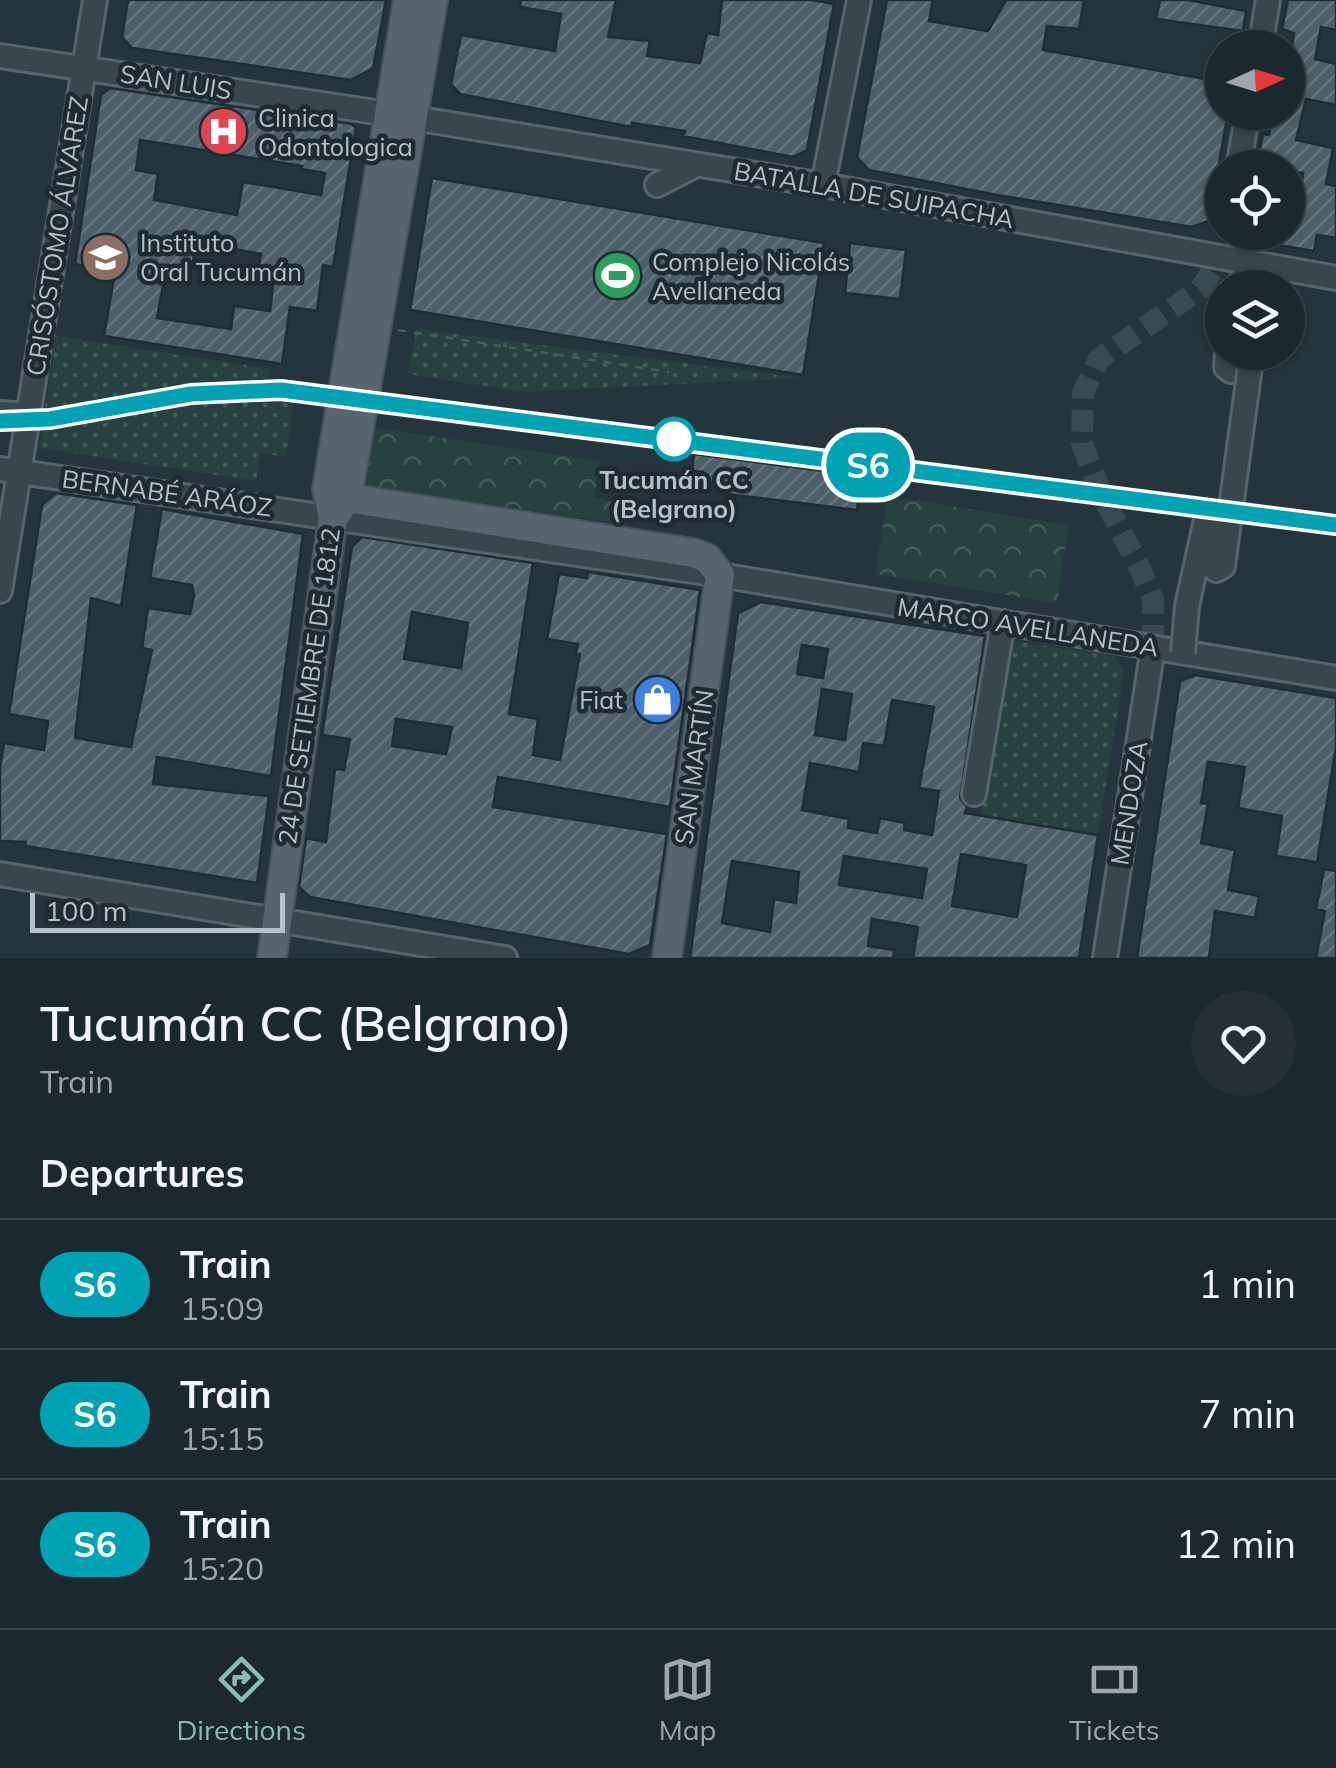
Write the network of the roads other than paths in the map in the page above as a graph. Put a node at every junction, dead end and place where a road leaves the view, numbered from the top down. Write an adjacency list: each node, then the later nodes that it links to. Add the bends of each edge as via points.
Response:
1 (95, 0): 8 (street, CRISÓSTOMO ÁLVAREZ)
2 (408, 0): 9 (main road, 24 DE SETIEMBRE DE 1812)
3 (432, 0): 9 (main road, 24 DE SETIEMBRE DE 1812)
4 (859, 0): 12 (street)
5 (1268, 0): 6 (street)
6 (1263, 30)
7 (0, 56): 8 (street, SAN LUIS)
8 (84, 68): 9 (street, SAN LUIS); 20 (street, CRISÓSTOMO ÁLVAREZ)
9 (400, 115): 10 (street, BATALLA DE SUIPACHA); 22 (main road, 24 DE SETIEMBRE DE 1812)
10 (696, 165): 11 (street); 12 (street, BATALLA DE SUIPACHA)
11 (657, 185)
12 (823, 185): 14 (street, BATALLA DE SUIPACHA)
13 (1223, 250): 14 (street)
14 (1222, 257): 15 (street, BATALLA DE SUIPACHA)
15 (1253, 264): 16 (street); 17 (street, BATALLA DE SUIPACHA)
16 (1249, 270)
17 (1336, 278)
18 (1250, 370): 27 (street, bridge, via 1223,566 1210,565 1216,527 1205,524)
19 (0, 412): 20 (street)
20 (28, 415): 21 (street, CRISÓSTOMO ÁLVAREZ)
21 (10, 471): 22 (street, BERNABÉ ARÁOZ); 24 (street, CRISÓSTOMO ÁLVAREZ)
22 (340, 508): 23 (main road, MARCO AVELLANEDA, via 693,553); 31 (main road, 24 DE SETIEMBRE DE 1812)
23 (720, 575): 25 (street, MARCO AVELLANEDA); 34 (main road, SAN MARTÍN)
24 (0, 590)
25 (1003, 622): 26 (street, MARCO AVELLANEDA); 29 (street)
26 (1153, 647): 27 (street, MARCO AVELLANEDA); 35 (street, MENDOZA)
27 (1183, 652): 28 (street, MARCO AVELLANEDA)
28 (1336, 678)
29 (974, 794)
30 (0, 874): 31 (street)
31 (278, 918): 32 (main road, 24 DE SETIEMBRE DE 1812); 33 (street)
32 (272, 958)
33 (505, 958)
34 (667, 958)
35 (1105, 958)

